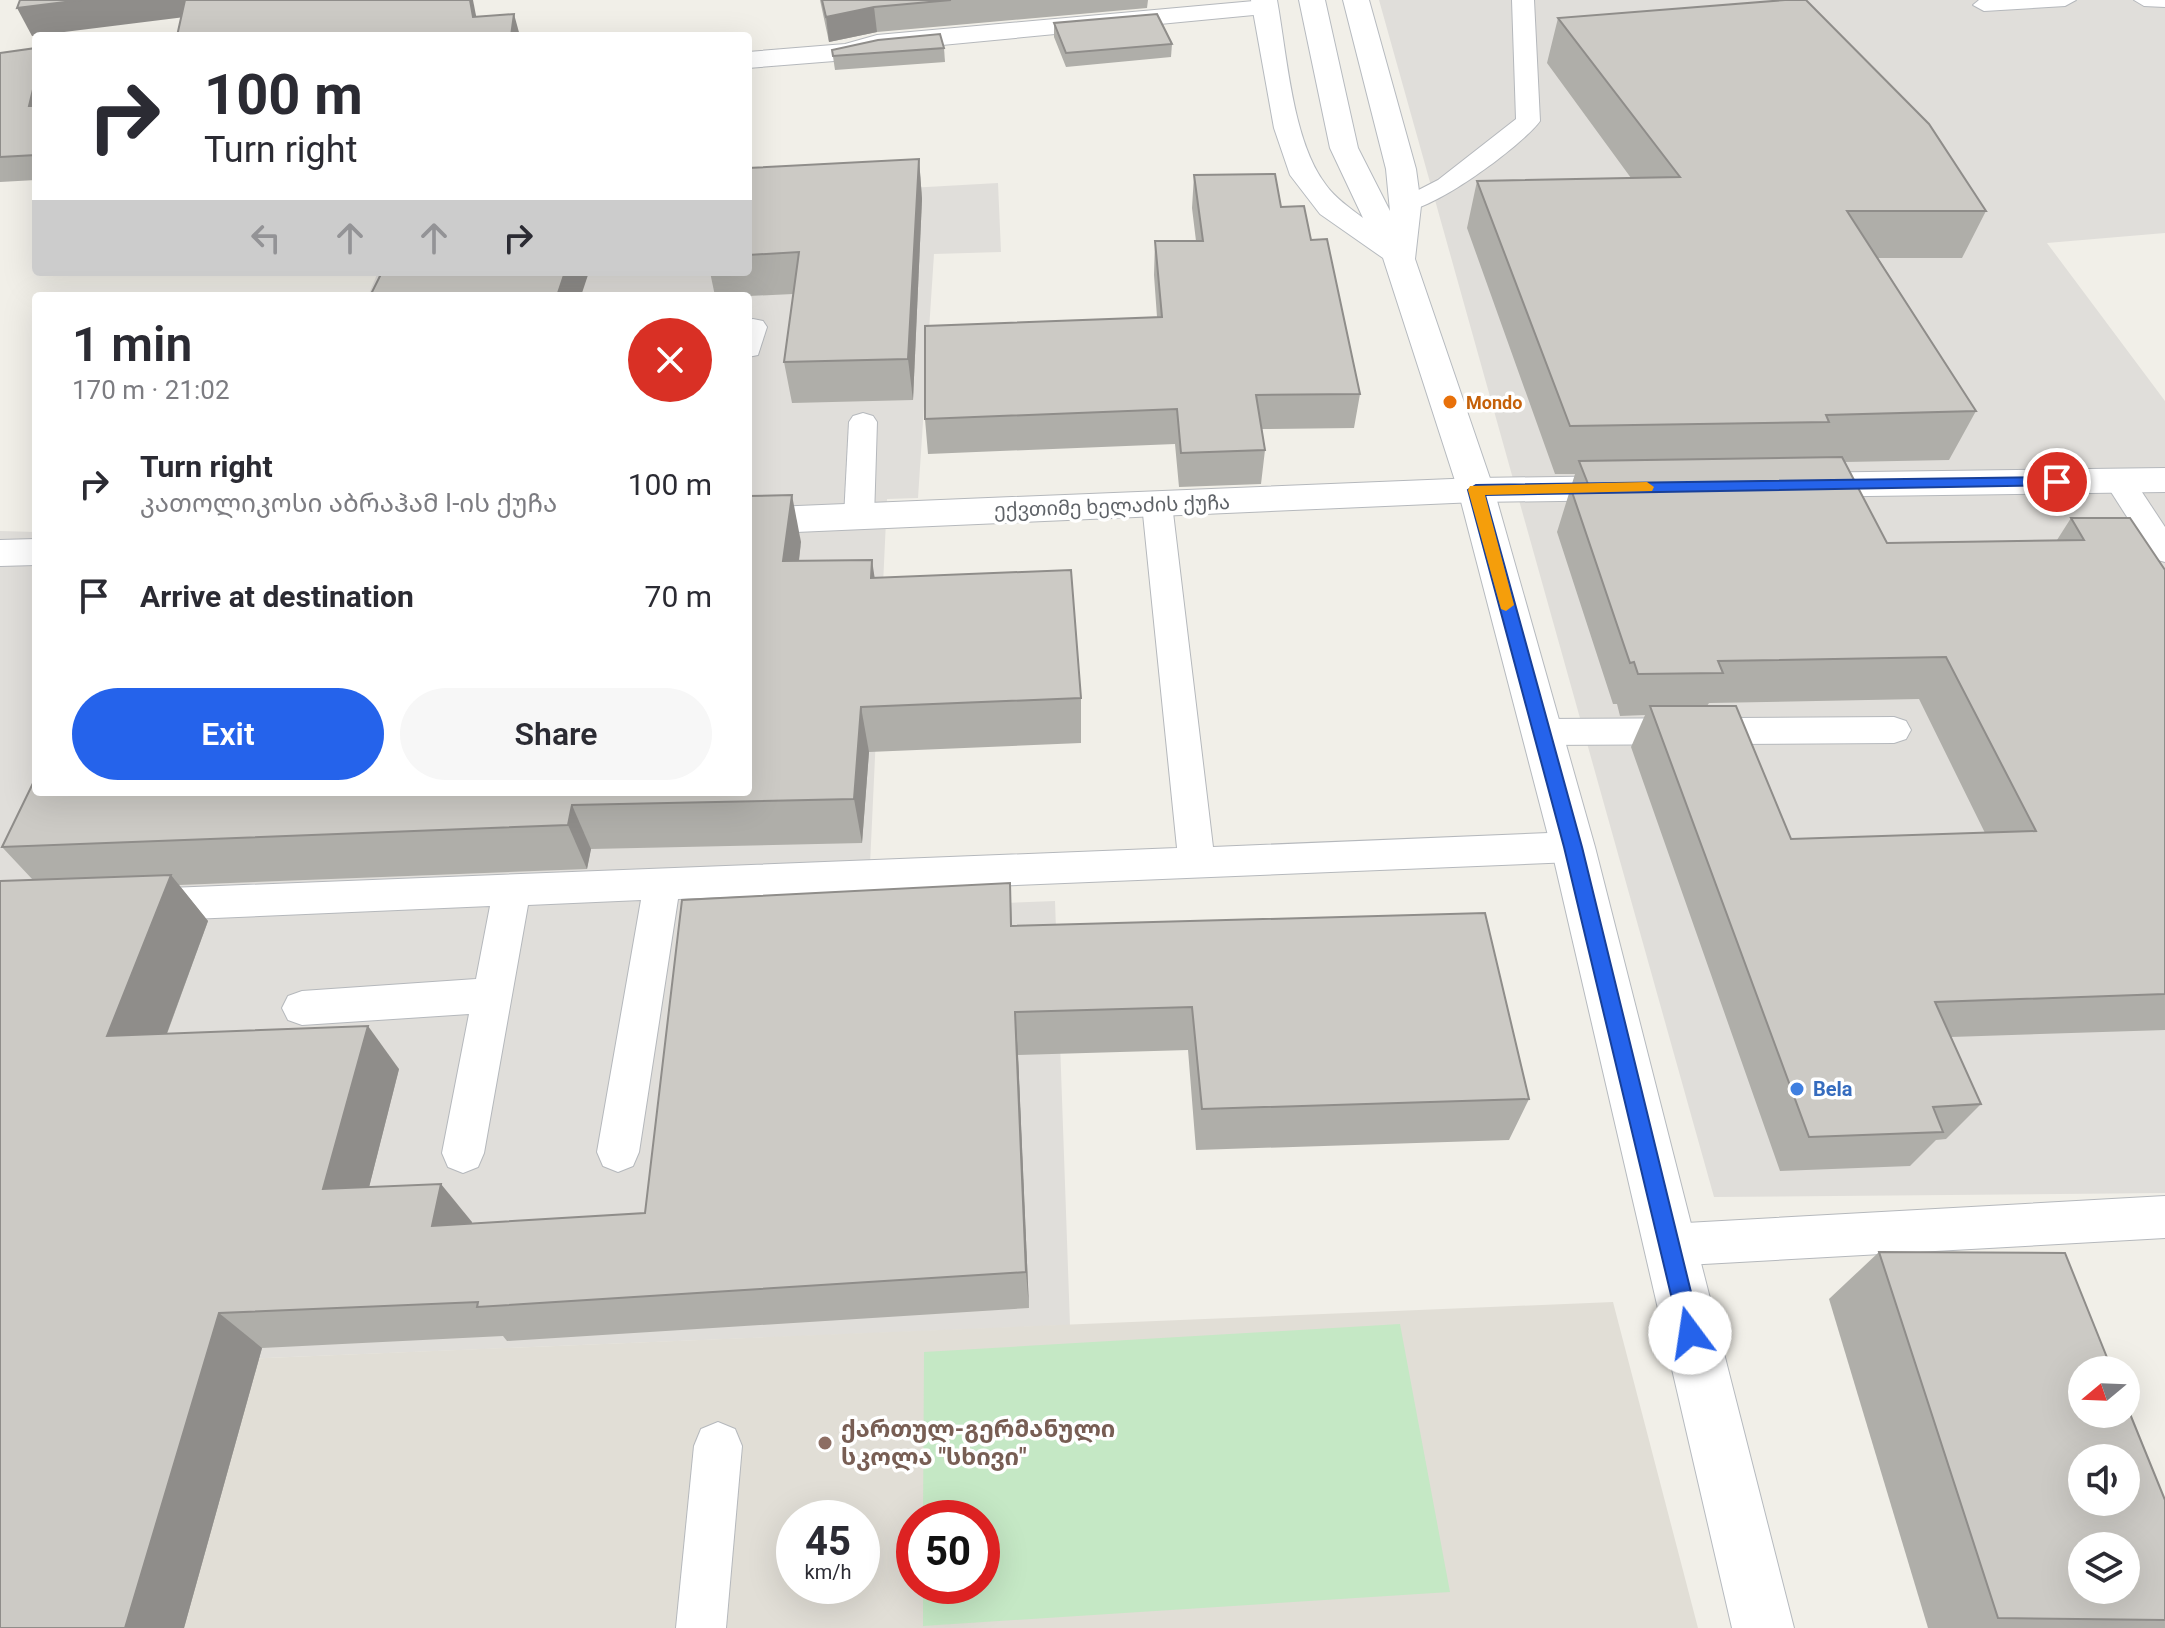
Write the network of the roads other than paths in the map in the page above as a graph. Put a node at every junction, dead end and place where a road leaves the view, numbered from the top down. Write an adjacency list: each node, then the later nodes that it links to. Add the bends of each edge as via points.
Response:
1 (1312, 0): 11 (main road, via 1344,148)
2 (1356, 0): 10 (main road)
3 (1523, 0): 10 (lane, via 1528,121 1447,185)
4 (2065, 0): 8 (lane)
5 (2144, 0): 6 (lane)
6 (2165, 1)
7 (1265, 4): 9 (main road); 11 (main road, via 1288,124 1306,180)
8 (1984, 5)
9 (752, 60)
10 (1406, 206): 11 (main road)
11 (1399, 259): 17 (main road)
12 (863, 422): 19 (lane)
13 (2165, 480): 14 (main road)
14 (2119, 481): 15 (main road); 21 (lane)
15 (1758, 486)
16 (1664, 487): 17 (main road, ექვთიმე ხელაძის ქუჩა)
17 (1476, 490): 18 (main road, ექვთიმე ხელაძის ქუჩა); 25 (main road)
18 (1157, 504): 19 (main road, ექვთიმე ხელაძის ქუჩა); 27 (lane)
19 (859, 517): 20 (main road, ექვთიმე ხელაძის ქუჩა)
20 (752, 521)
21 (2165, 551)
22 (32, 552): 23 (main road)
23 (0, 553)
24 (1894, 730): 25 (lane)
25 (1540, 732): 26 (main road)
26 (1573, 847): 27 (lane); 36 (main road)
27 (1197, 863): 28 (lane)
28 (662, 884): 29 (lane); 33 (lane)
29 (512, 890): 30 (lane); 31 (lane)
30 (109, 906)
31 (493, 995): 32 (lane); 34 (lane)
32 (302, 1008)
33 (618, 1152)
34 (463, 1153)
35 (2165, 1217): 36 (lane)
36 (1668, 1245): 39 (main road)
37 (718, 1446): 38 (lane)
38 (701, 1628)
39 (1763, 1628)

